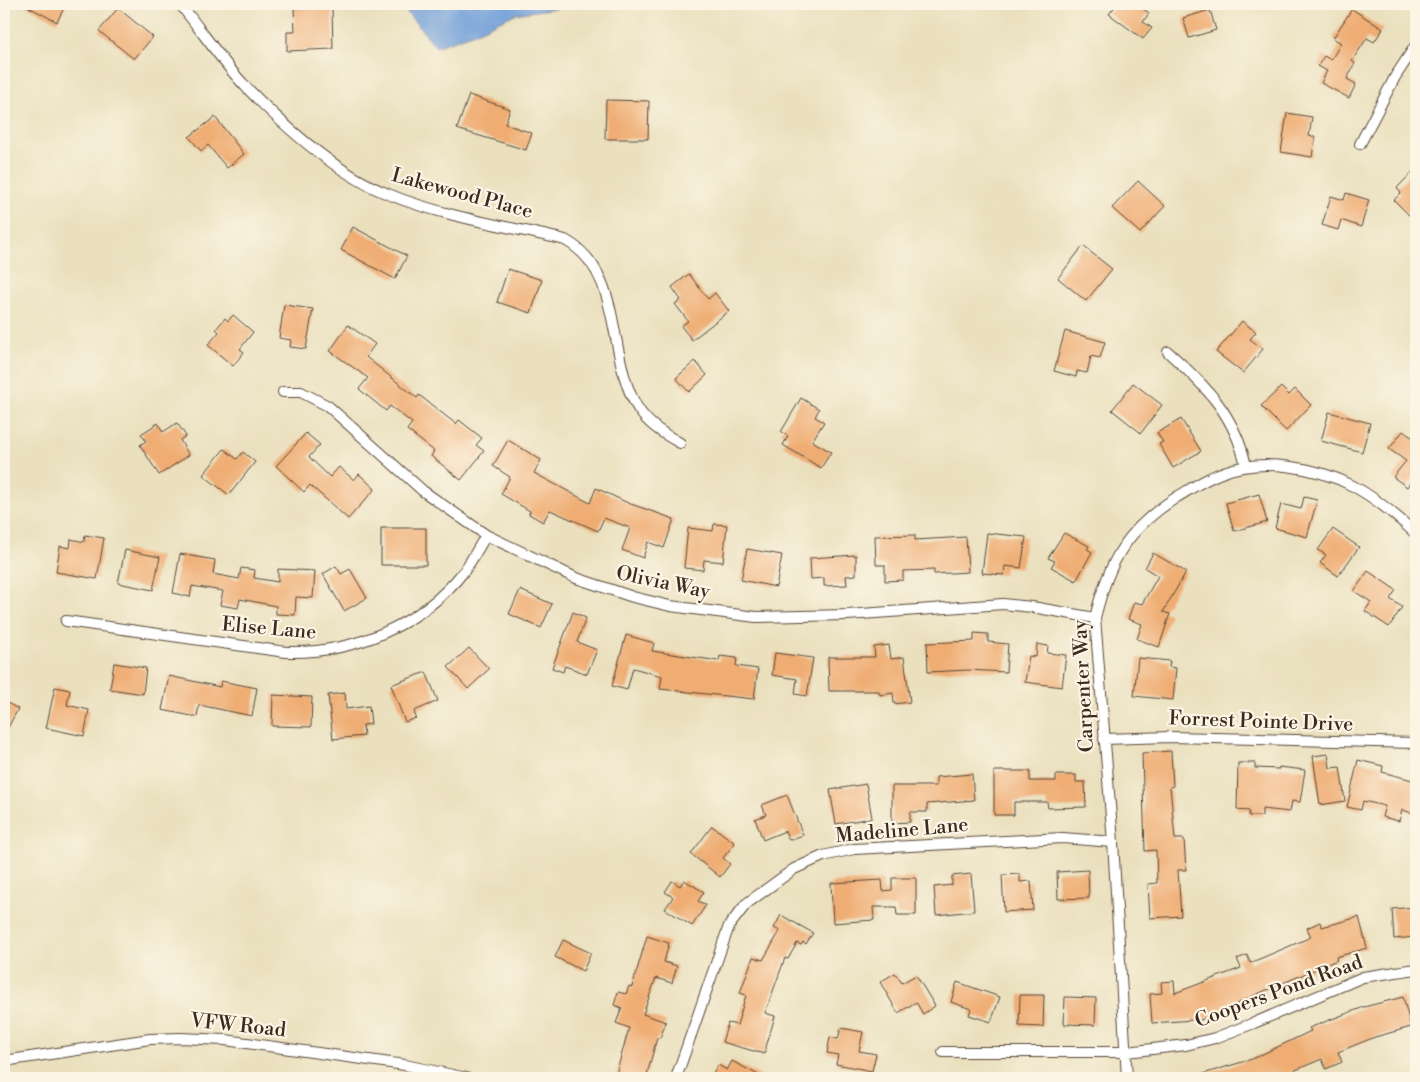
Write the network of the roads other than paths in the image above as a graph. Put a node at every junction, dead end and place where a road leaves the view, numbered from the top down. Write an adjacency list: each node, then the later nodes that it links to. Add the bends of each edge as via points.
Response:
1 (180, 4): 6 (street, Lakewood Place, via 245,86 289,127 360,180 415,204 565,240 579,247 597,270 607,298 632,399 650,424)
2 (1416, 45): 3 (street, via 1394,77)
3 (1360, 144)
4 (1168, 352): 7 (street, via 1203,384 1232,423)
5 (283, 392): 9 (street, Olivia Way, via 301,392 328,406 423,491)
6 (680, 443)
7 (1246, 466): 8 (street, Carpenter Way, via 1305,470 1353,486); 10 (street, Carpenter Way, via 1195,486 1142,522 1111,567 1101,592)
8 (1416, 534)
9 (486, 535): 10 (street, Olivia Way, via 599,587 652,602 706,611 756,617 802,616 1003,604); 11 (street, Elise Lane, via 464,571 429,606 374,638 332,650 313,653 277,651)
10 (1096, 618): 12 (street, Carpenter Way)
11 (66, 621)
12 (1104, 739): 13 (street, Forrest Pointe Drive, via 1171,737); 14 (street, Carpenter Way)
13 (1416, 743)
14 (1113, 842): 17 (street, Carpenter Way); 20 (street, Madeline Lane, via 1062,838 854,849 823,856 794,869 746,904 728,926)
15 (1416, 969): 17 (street, Coopers Pond Road, via 1363,976 1215,1038)
16 (943, 1052): 17 (street, Coopers Pond Road)
17 (1127, 1052): 21 (street, Carpenter Way)
18 (4, 1061): 19 (street, VFW Road, via 150,1039 180,1038 225,1040 405,1065)
19 (467, 1078)
20 (676, 1078)
21 (1127, 1078)

